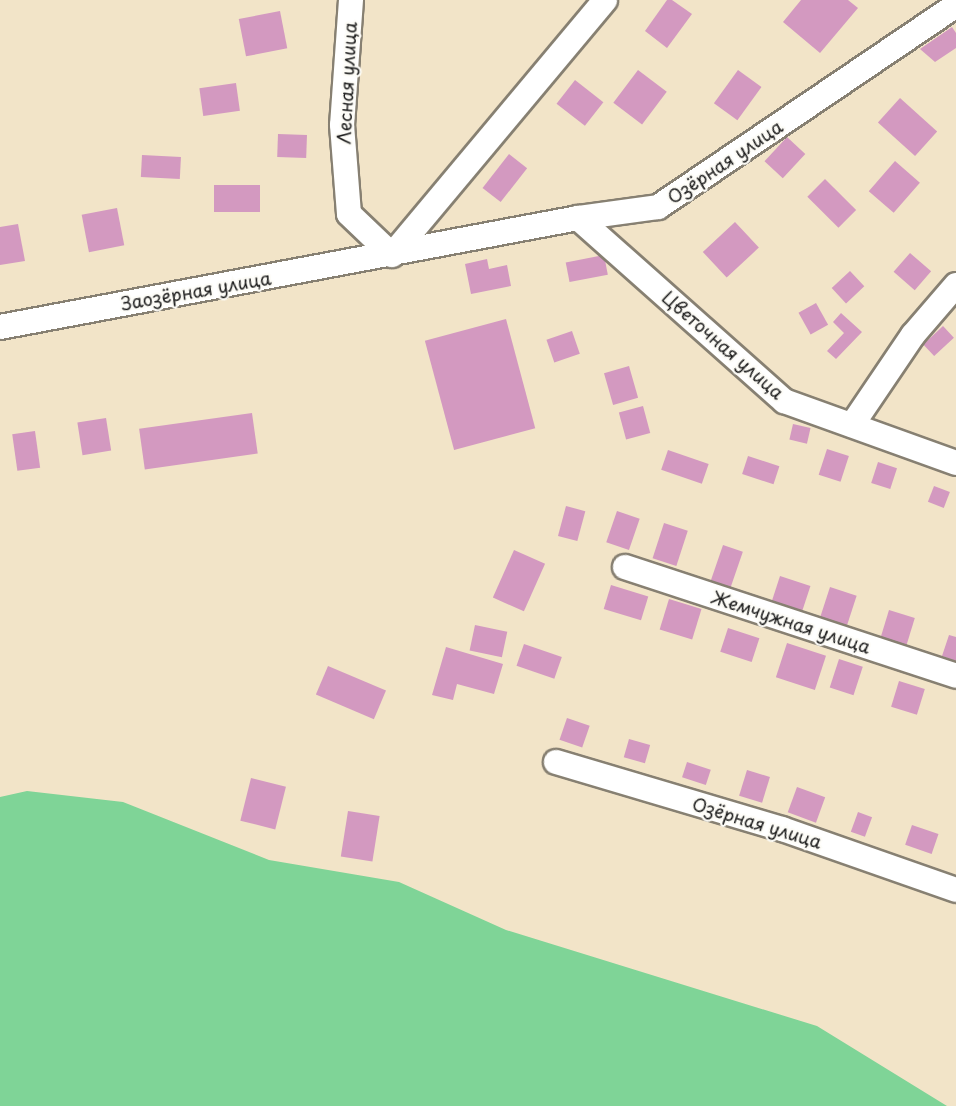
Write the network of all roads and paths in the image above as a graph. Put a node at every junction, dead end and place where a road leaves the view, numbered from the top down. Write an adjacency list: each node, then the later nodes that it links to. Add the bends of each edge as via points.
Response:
1 (351, 0): 5 (street, Лесная улица, via 342,125 349,214)
2 (605, 0): 5 (street)
3 (956, 5): 4 (street, Озёрная улица, via 658,207)
4 (578, 218): 5 (street, Озёрная улица); 8 (street, Цветочная улица, via 784,401)
5 (392, 255): 7 (street, Заозёрная улица)
6 (956, 285): 8 (street, via 913,335)
7 (0, 327)
8 (852, 425): 9 (street, Цветочная улица)
9 (956, 463)
10 (625, 567): 11 (street, Жемчужная улица)
11 (956, 676)
12 (556, 762): 13 (street, Озёрная улица, via 782,829)
13 (956, 890)

